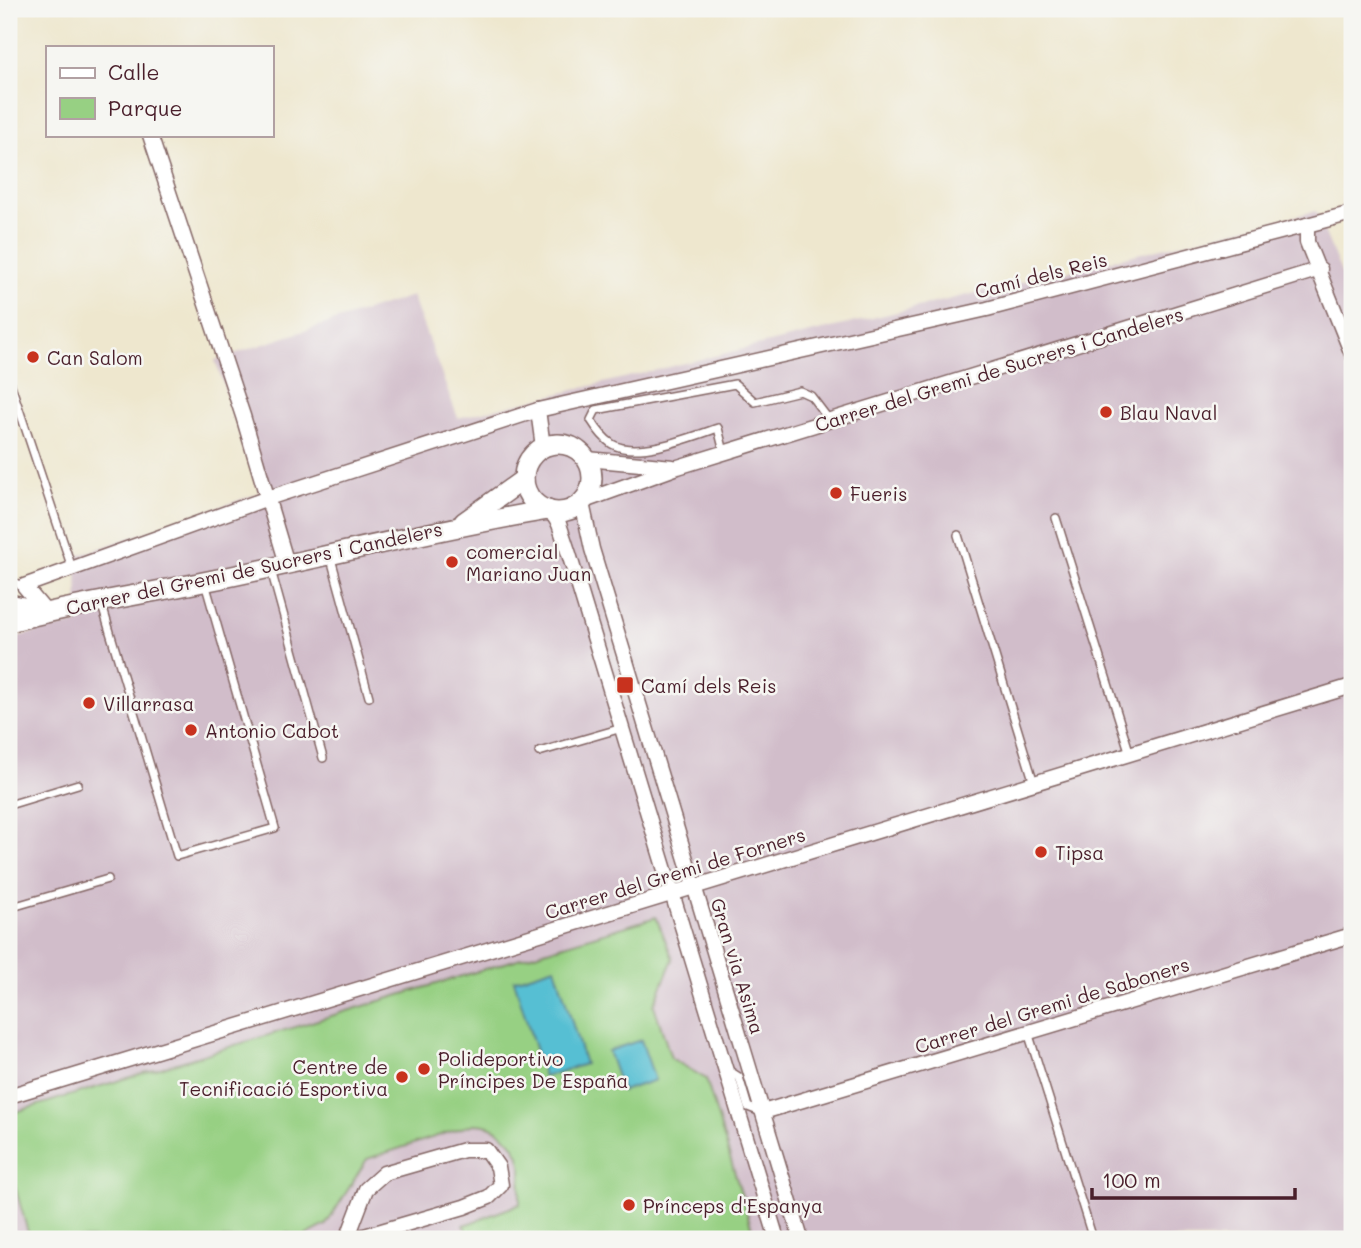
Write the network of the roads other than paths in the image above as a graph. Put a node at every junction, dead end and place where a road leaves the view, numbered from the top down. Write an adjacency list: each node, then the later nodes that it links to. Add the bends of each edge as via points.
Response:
1 (149, 136): 14 (street)
2 (1352, 213): 3 (street, Camí dels Reis)
3 (1307, 225): 4 (street, via 1307,242); 7 (street, Camí dels Reis, via 987,309)
4 (1320, 269): 5 (street); 8 (street, Carrer del Gremi de Sucrers i Candelers)
5 (1352, 354)
6 (9, 379): 22 (lane)
7 (538, 410): 9 (street); 14 (street, Camí dels Reis)
8 (830, 421): 10 (street, Carrer del Gremi de Sucrers i Candelers); 10 (lane, via 811,396 800,391 755,402 735,384 596,410 591,420 614,445 639,449 666,446 718,428)
9 (543, 447): 11 (street, via 562,444); 13 (street, via 529,461)
10 (724, 453): 12 (street, Carrer del Gremi de Sucrers i Candelers)
11 (587, 459): 12 (street, Carrer del Gremi de Sucrers i Candelers); 15 (street, via 593,481)
12 (678, 467): 15 (street, Carrer del Gremi de Sucrers i Candelers)
13 (524, 479): 16 (street, via 532,499); 18 (street)
14 (268, 498): 21 (street); 22 (street, Camí dels Reis)
15 (583, 502): 16 (street, via 568,511); 40 (street, Gran via Asima, via 592,549)
16 (549, 511): 18 (street, Carrer del Gremi de Sucrers i Candelers); 32 (street, via 559,524)
17 (1056, 518): 34 (lane)
18 (461, 525): 20 (street, Carrer del Gremi de Sucrers i Candelers)
19 (958, 535): 37 (lane)
20 (330, 554): 21 (street, Carrer del Gremi de Sucrers i Candelers); 31 (lane)
21 (279, 566): 24 (street, Carrer del Gremi de Sucrers i Candelers); 35 (lane)
22 (72, 569): 25 (street, Camí dels Reis)
23 (9, 581): 25 (lane)
24 (205, 582): 26 (street, Carrer del Gremi de Sucrers i Candelers); 26 (lane, via 275,828 177,856)
25 (24, 586): 28 (street)
26 (100, 601): 28 (street, Carrer del Gremi de Sucrers i Candelers)
27 (9, 604): 28 (street, Carrer del Gremi de Sucrers i Candelers)
28 (46, 612): 29 (street, Carrer del Gremi de Sucrers i Candelers)
29 (9, 622)
30 (1352, 686): 34 (street, Carrer del Gremi de Forners)
31 (369, 697)
32 (622, 728): 33 (lane); 41 (street)
33 (539, 752)
34 (1130, 755): 37 (street, Carrer del Gremi de Forners)
35 (323, 758)
36 (78, 784): 38 (lane)
37 (1034, 784): 40 (street, Carrer del Gremi de Forners)
38 (9, 805)
39 (108, 879): 42 (lane)
40 (694, 889): 41 (street, Carrer del Gremi de Forners); 47 (street, Gran via Asima)
41 (672, 894): 45 (street); 46 (street, Carrer del Gremi de Forners)
42 (9, 908)
43 (1352, 935): 44 (street, Carrer del Gremi de Saboners)
44 (1028, 1032): 47 (street, Carrer del Gremi de Saboners); 52 (lane)
45 (724, 1068): 47 (lane, via 739,1077 748,1107); 50 (street)
46 (9, 1096)
47 (763, 1112): 51 (street, Gran via Asima)
48 (347, 1239): 49 (street, via 366,1189 384,1173 464,1150 486,1150 498,1167 501,1185 489,1196)
49 (354, 1239)
50 (777, 1239)
51 (801, 1239)
52 (1093, 1239)

